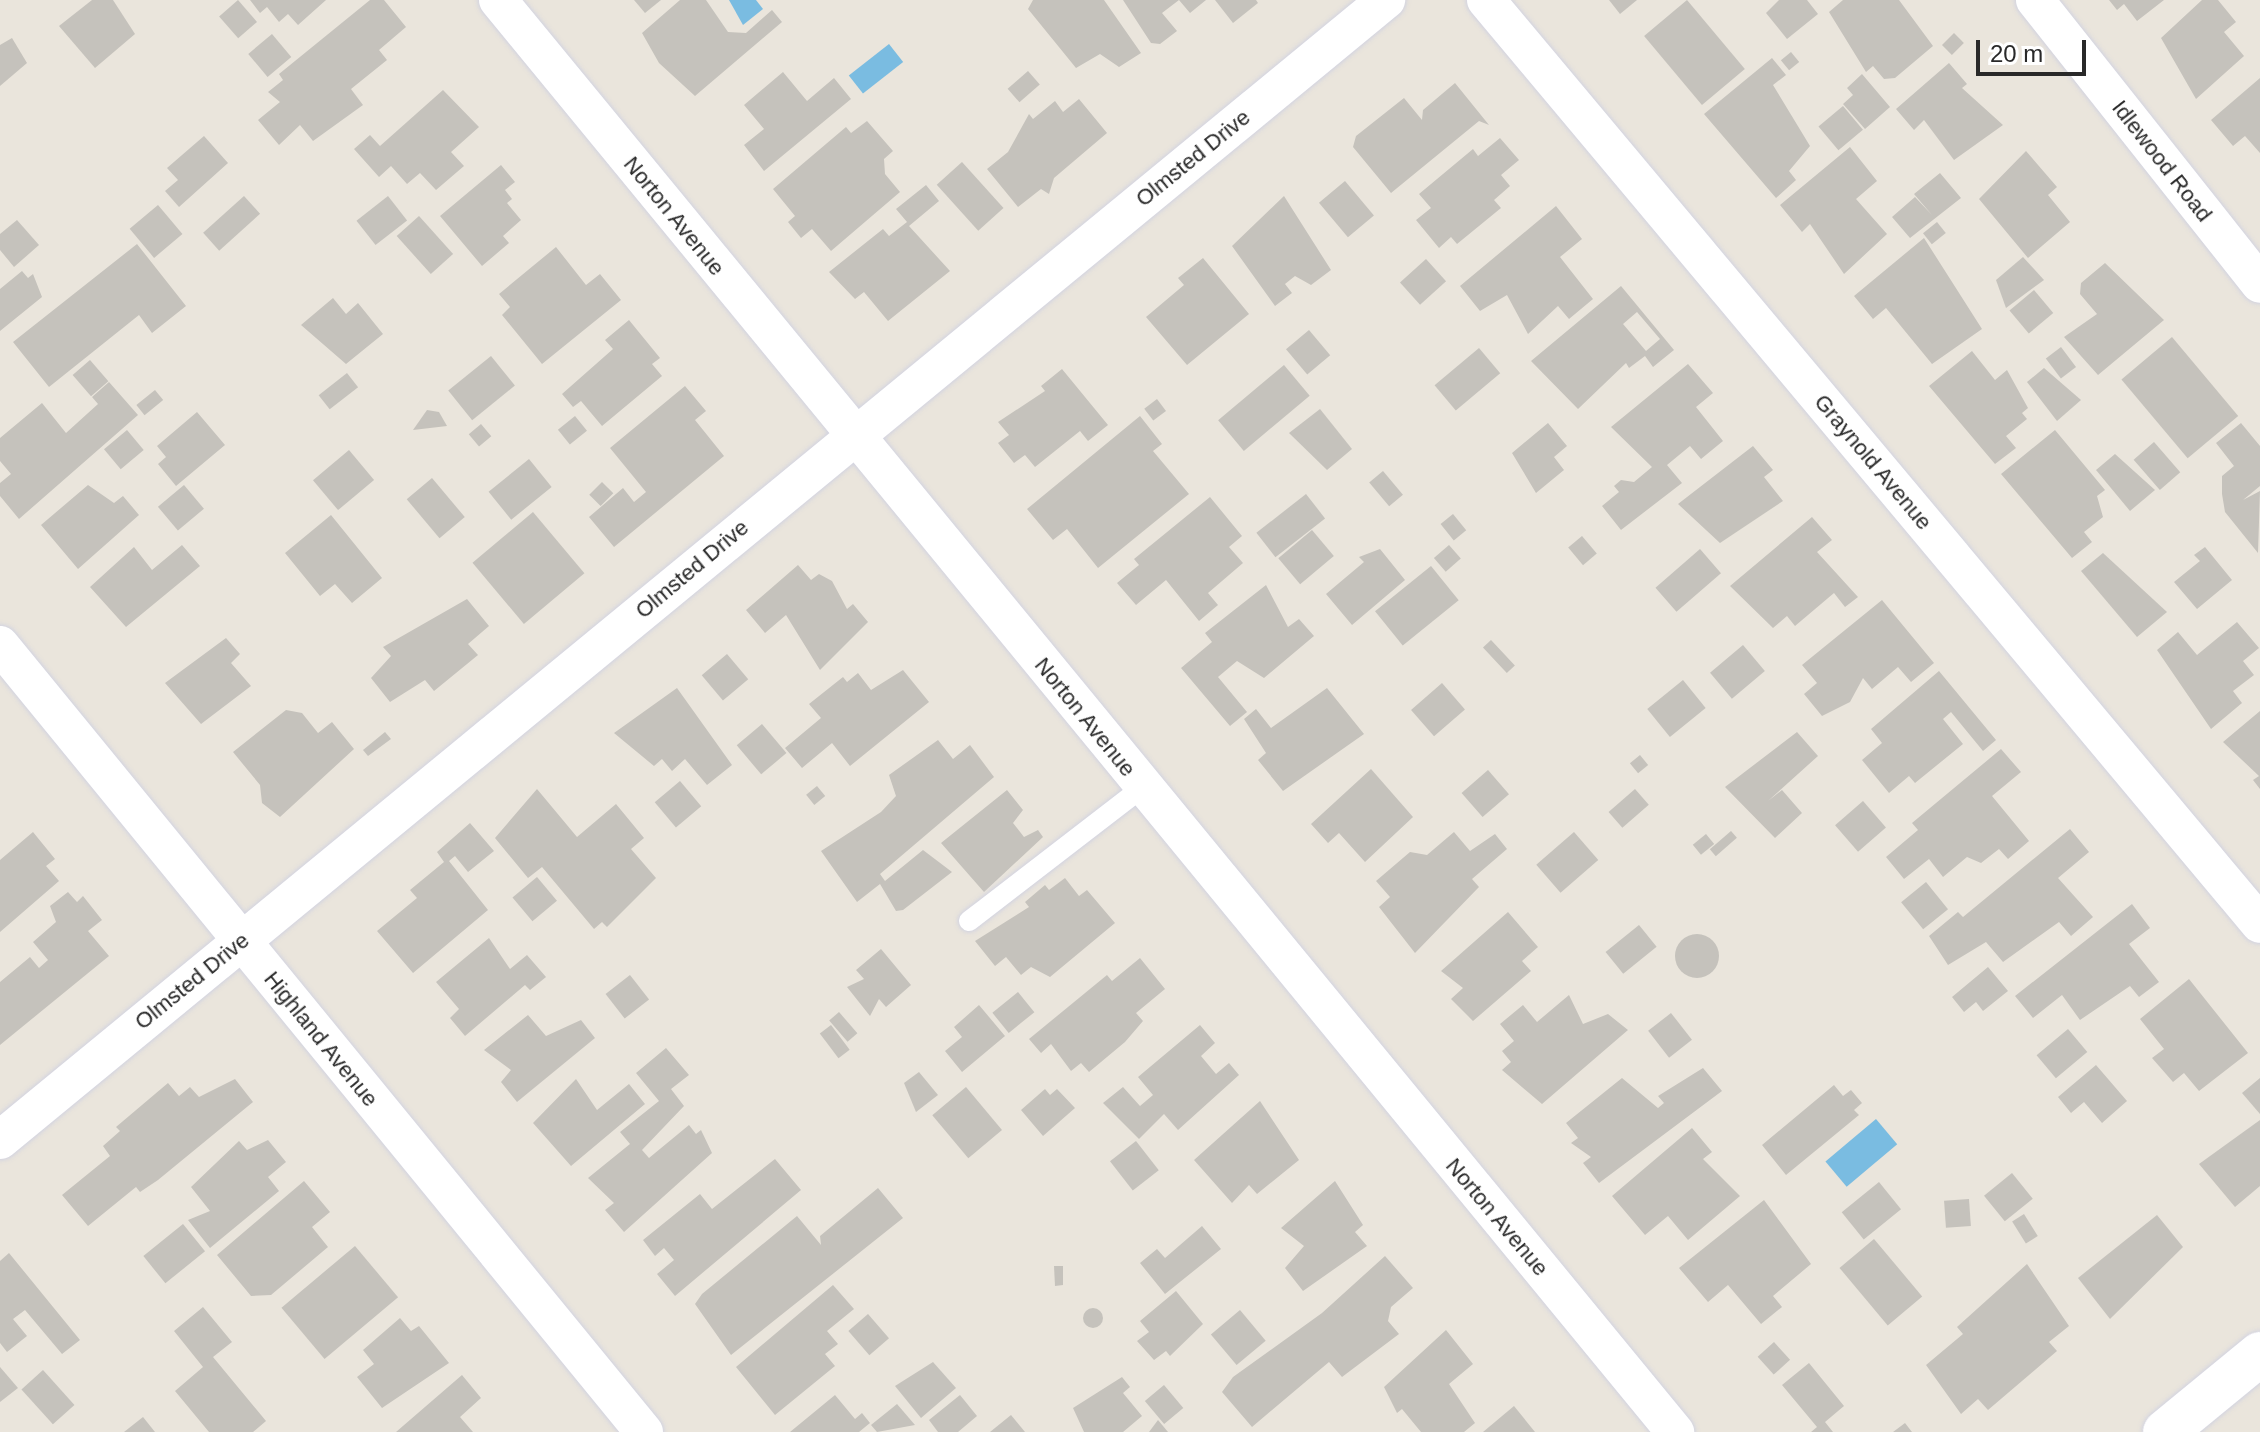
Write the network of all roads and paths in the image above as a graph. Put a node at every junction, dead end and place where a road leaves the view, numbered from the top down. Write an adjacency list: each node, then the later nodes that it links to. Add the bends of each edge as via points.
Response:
1 (498, 0): 6 (street, Norton Avenue)
2 (1386, 0): 6 (street, Olmsted Drive)
3 (1486, 0): 10 (street, Graynold Avenue)
4 (2035, 0): 5 (street, Idlewood Road)
5 (2260, 284)
6 (854, 436): 8 (street, Norton Avenue); 11 (street, Olmsted Drive)
7 (0, 645): 11 (street, Highland Avenue)
8 (1143, 787): 9 (lane); 16 (street, Norton Avenue)
9 (969, 921)
10 (2260, 924)
11 (241, 942): 12 (street, Olmsted Drive); 15 (street, Highland Avenue)
12 (0, 1140)
13 (2260, 1354): 14 (street)
14 (2188, 1425)
15 (644, 1432)
16 (1675, 1432)

